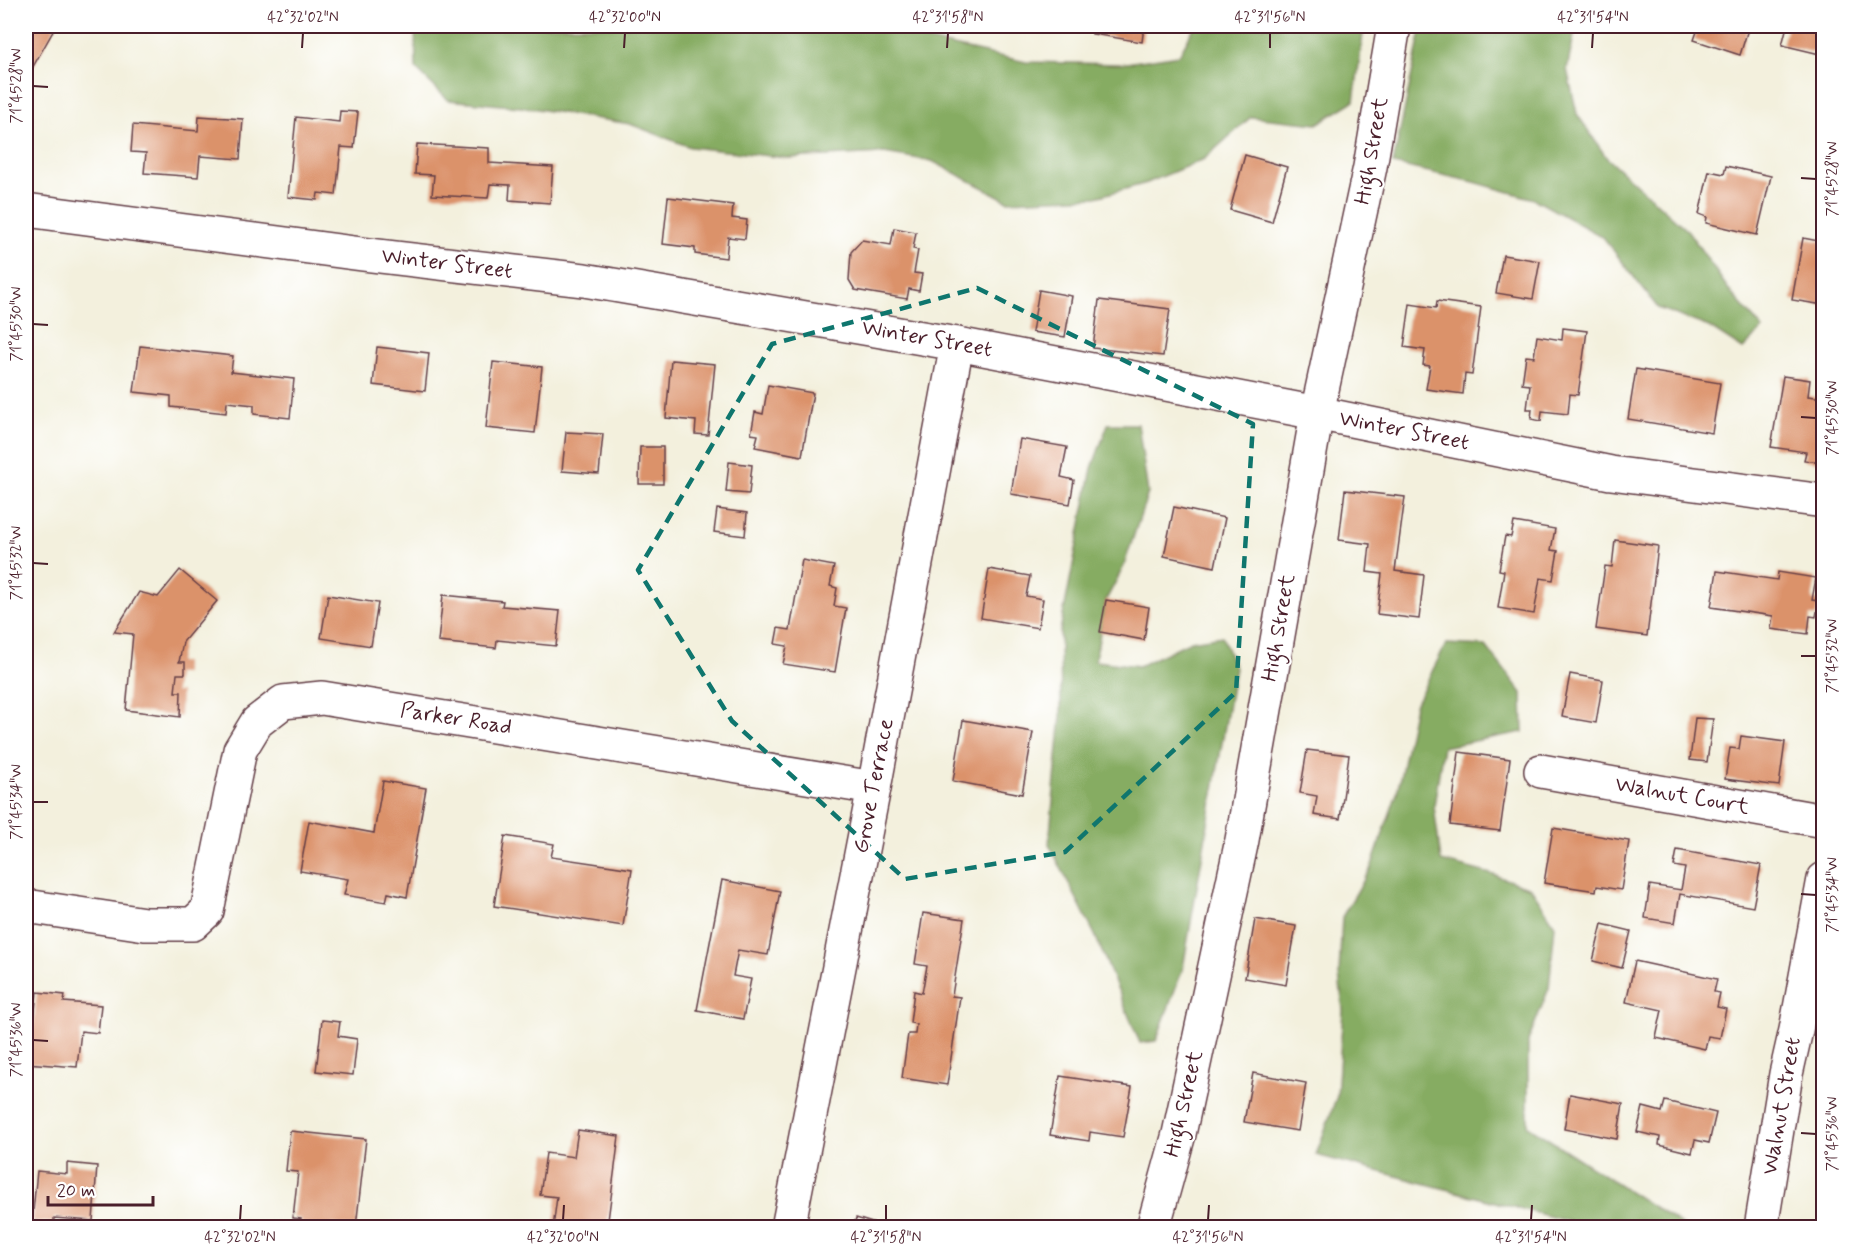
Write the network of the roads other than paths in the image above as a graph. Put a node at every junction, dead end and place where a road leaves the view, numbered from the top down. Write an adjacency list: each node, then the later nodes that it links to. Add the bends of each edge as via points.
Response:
1 (1394, 26): 4 (street, High Street, via 1370,167)
2 (26, 210): 3 (street, Winter Street, via 584,280)
3 (957, 344): 4 (street, Winter Street); 7 (street, Grove Terrace)
4 (1317, 413): 5 (street, Winter Street, via 1611,473); 12 (street, High Street, via 1242,840 1179,1134)
5 (1824, 501)
6 (1541, 771): 8 (street, Walnut Court)
7 (874, 788): 10 (street, Parker Road, via 322,698 283,702 257,722 240,750 207,910 193,924 145,924); 11 (street, Grove Terrace)
8 (1824, 821)
9 (1824, 879): 13 (street, Walnut Street)
10 (26, 906)
11 (788, 1227)
12 (1153, 1227)
13 (1761, 1227)

